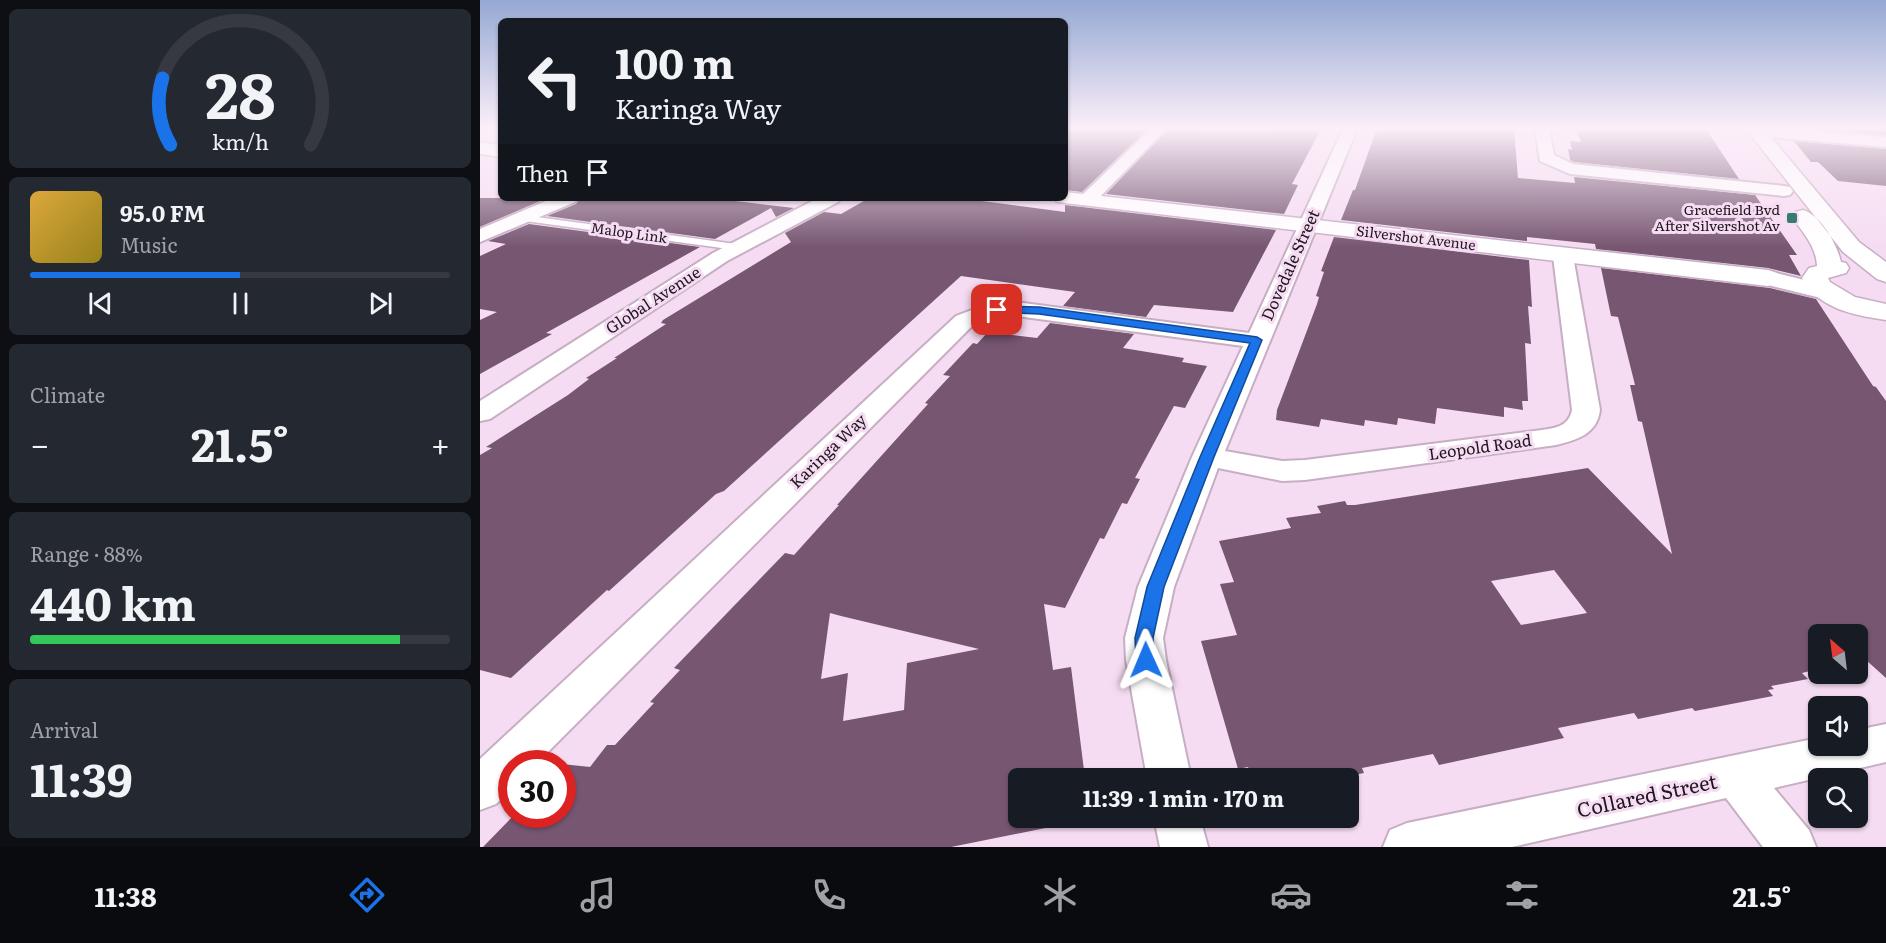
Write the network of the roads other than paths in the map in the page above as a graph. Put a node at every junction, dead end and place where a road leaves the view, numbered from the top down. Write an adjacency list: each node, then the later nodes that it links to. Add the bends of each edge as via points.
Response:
1 (1112, 169): 7 (street)
2 (1333, 169): 11 (street, Dovedale Street)
3 (1569, 169): 6 (street)
4 (1771, 169): 6 (street)
5 (1784, 169): 15 (street, via 1851,246)
6 (1784, 191): 17 (street, via 1825,246 1829,258)
7 (1075, 199): 11 (street, Silvershot Avenue)
8 (562, 201): 10 (street)
9 (826, 201): 13 (street, Global Avenue)
10 (522, 218): 12 (street); 13 (lane, Malop Link)
11 (1308, 225): 14 (street, Silvershot Avenue); 20 (street, Dovedale Street)
12 (480, 236)
13 (736, 247): 21 (street, Global Avenue)
14 (1563, 256): 16 (street, Silvershot Avenue); 22 (street, Leopold Road, via 1586,410 1584,421 1575,430 1542,439 1305,470 1282,471)
15 (1886, 274): 17 (street, via 1856,269)
16 (1768, 278): 17 (street, Silvershot Avenue)
17 (1824, 278): 18 (street)
18 (1874, 310): 19 (street)
19 (1886, 331)
20 (1257, 340): 22 (street, Dovedale Street); 26 (street, Karinga Way, via 1016,309 982,313 964,321)
21 (480, 413)
22 (1207, 457): 24 (street, Dovedale Street, via 1156,587 1144,638)
23 (1886, 743): 25 (street, Collared Street)
24 (1167, 768)
25 (1737, 777): 29 (street, Collared Street); 30 (street)
26 (480, 789)
27 (1180, 828): 28 (street)
28 (1184, 847)
29 (1407, 847)
30 (1792, 847)

